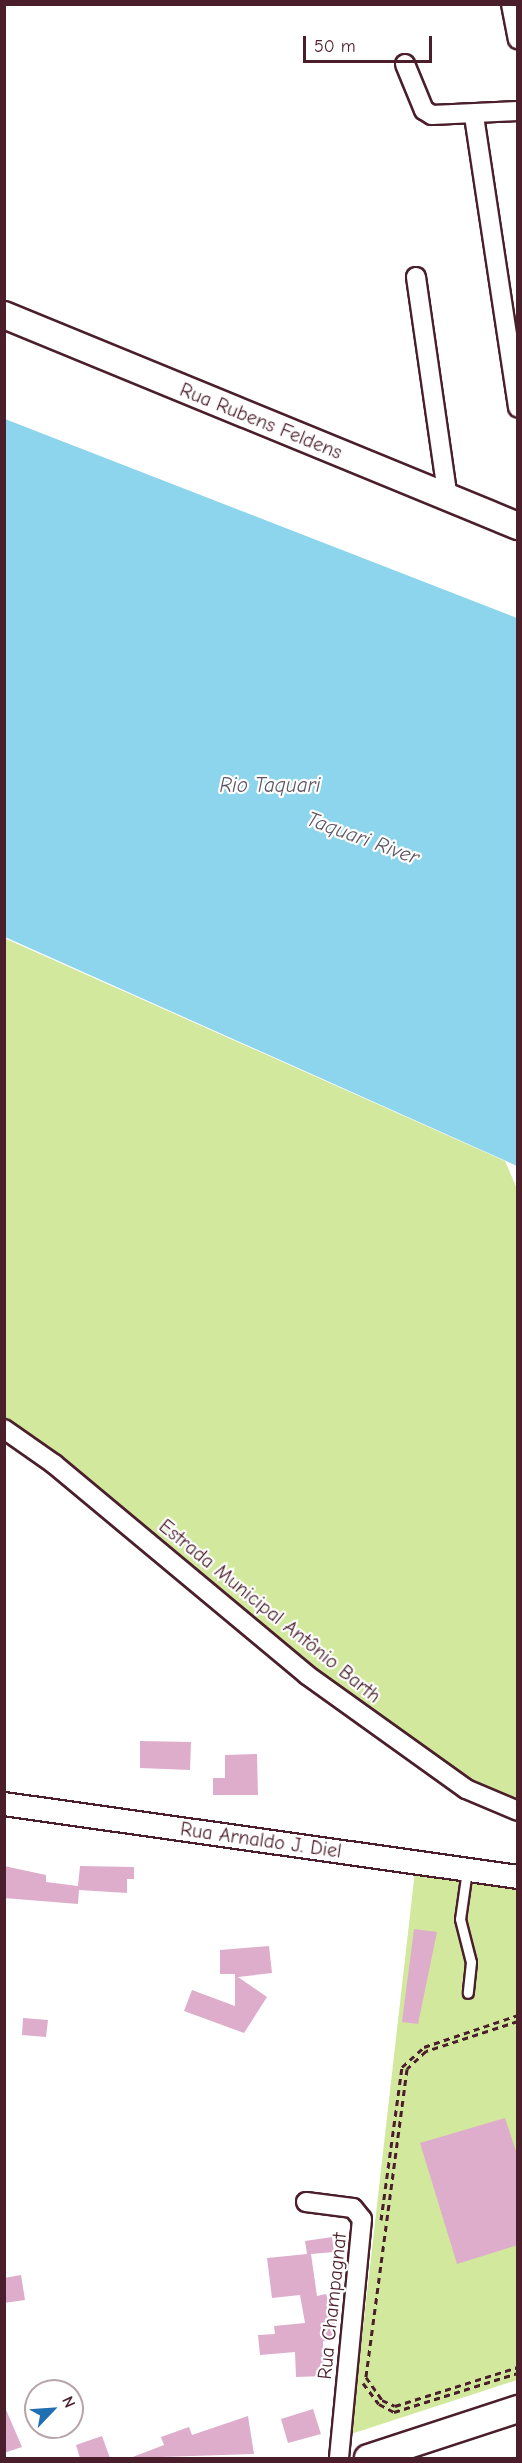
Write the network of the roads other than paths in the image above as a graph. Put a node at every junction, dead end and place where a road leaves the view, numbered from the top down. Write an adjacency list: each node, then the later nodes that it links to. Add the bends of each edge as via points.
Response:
1 (511, 4): 2 (street)
2 (518, 39)
3 (405, 63): 5 (street, via 424,110 441,117)
4 (518, 111): 5 (street)
5 (474, 116): 8 (street)
6 (416, 277): 9 (street)
7 (4, 315): 9 (main road, Rua Rubens Feldens)
8 (518, 408)
9 (448, 498): 10 (main road, Rua Rubens Feldens)
10 (518, 526)
11 (4, 1429): 13 (street, Estrada Municipal Antônio Barth, via 54,1464 307,1675 466,1789)
12 (4, 1804): 14 (street, Rua Arnaldo J. Diel)
13 (518, 1811)
14 (467, 1870): 15 (street, Rua Arnaldo J. Diel); 16 (lane, via 460,1918 471,1962)
15 (518, 1877)
16 (468, 1993)
17 (306, 2202): 20 (street, Rua Champagnat, via 353,2208 362,2219)
18 (518, 2409): 19 (main road)
19 (375, 2457)
20 (339, 2458)

